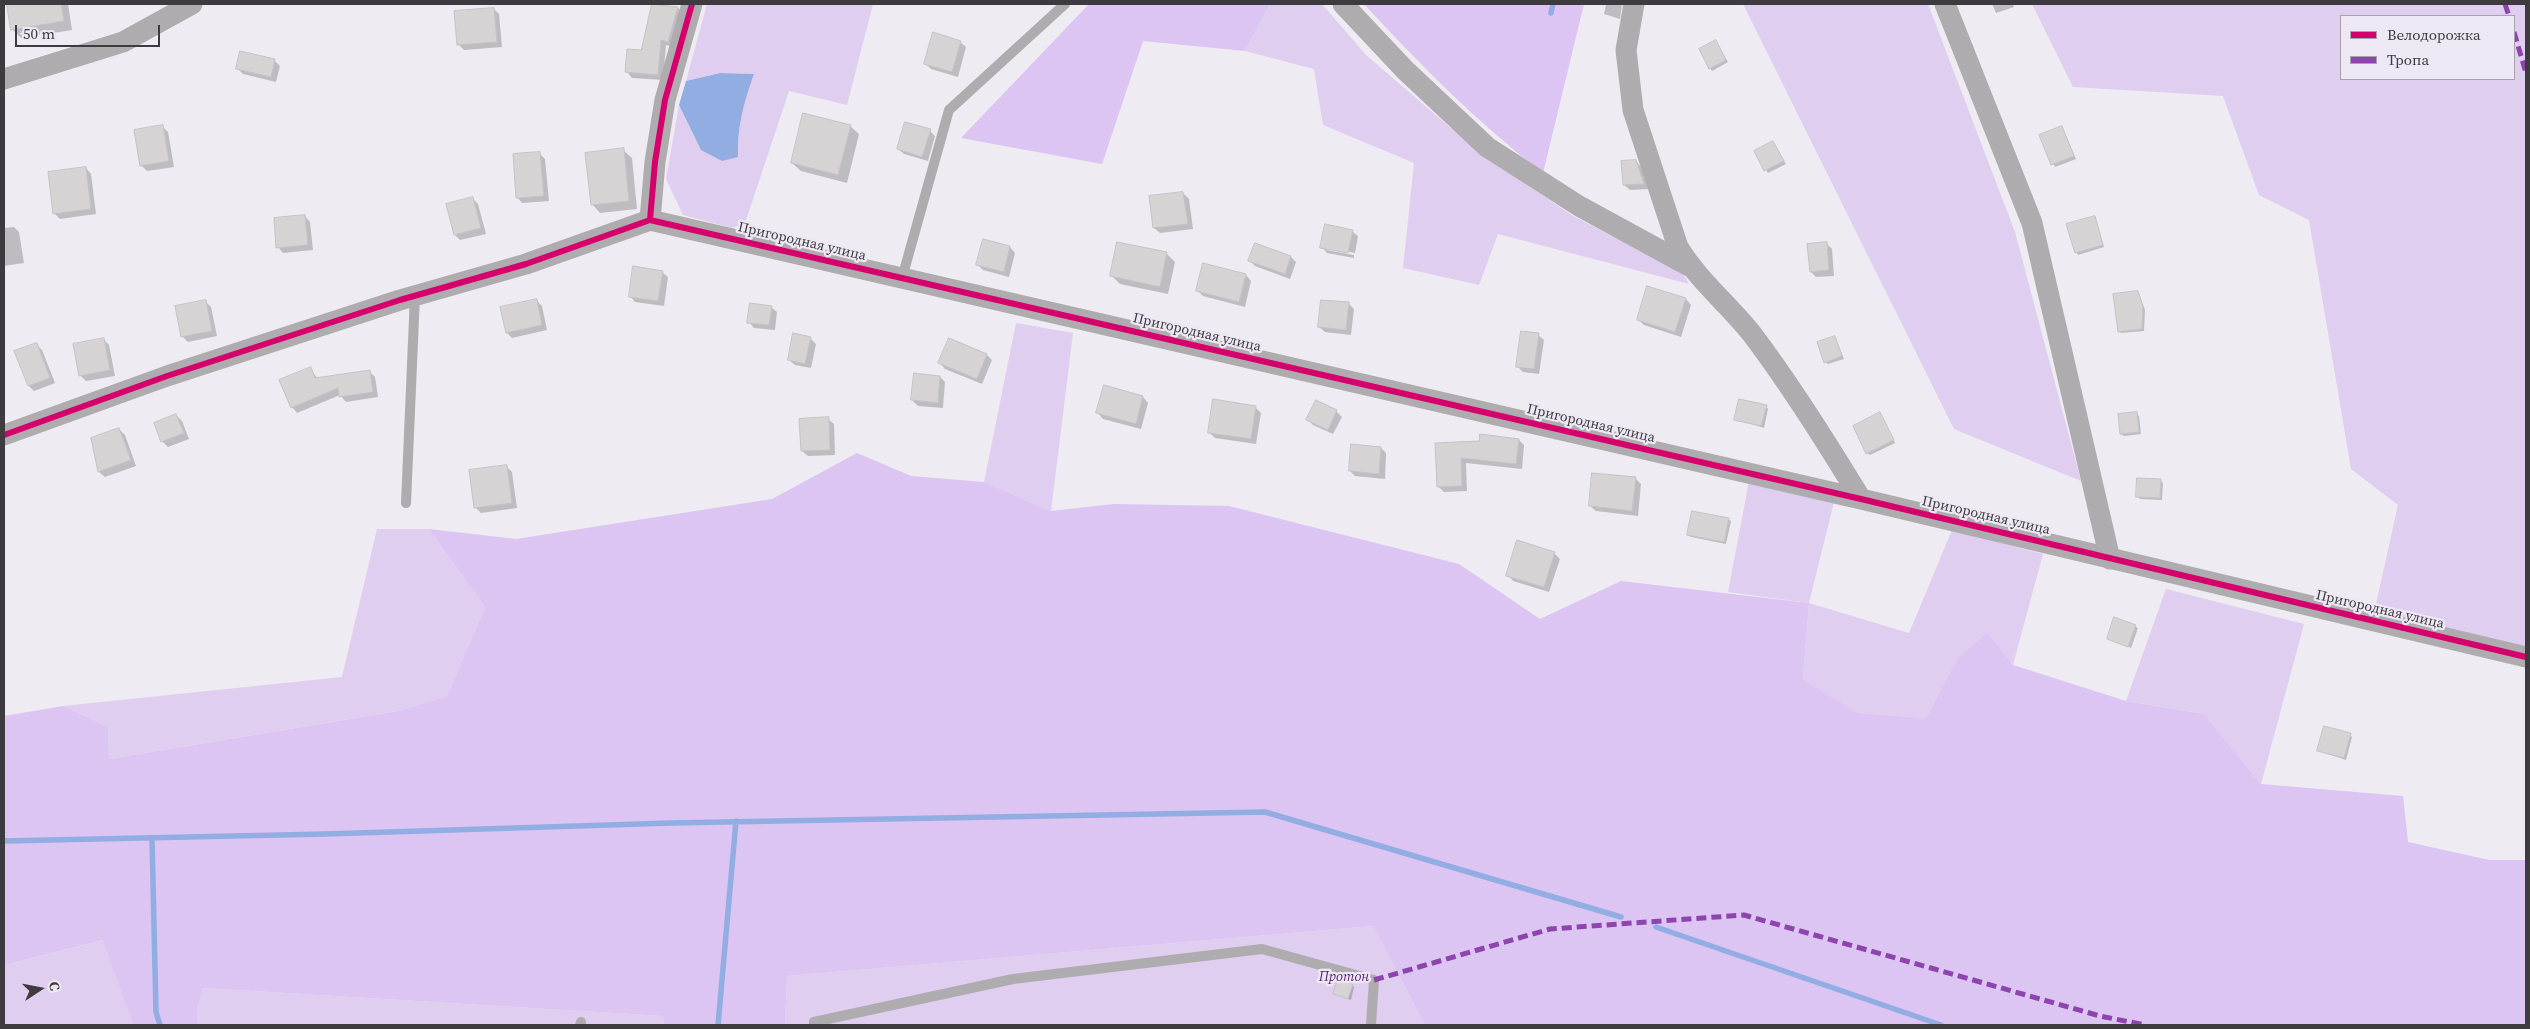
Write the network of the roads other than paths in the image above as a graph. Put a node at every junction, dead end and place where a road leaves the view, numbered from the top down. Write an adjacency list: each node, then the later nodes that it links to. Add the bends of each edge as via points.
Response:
1 (192, 4): 7 (street, via 123,42)
2 (692, 4): 8 (street, via 665,100)
3 (1065, 4): 10 (lane, via 949,110)
4 (1343, 4): 9 (street, via 1405,70 1487,147 1579,206)
5 (1634, 4): 9 (street, via 1626,50 1633,110 1678,248)
6 (1945, 4): 15 (street, via 2032,223)
7 (4, 79)
8 (650, 220): 10 (street, Пригородная улица); 11 (street, via 526,264)
9 (1689, 266): 13 (street, via 1750,333 1810,414)
10 (902, 278): 13 (street, Пригородная улица)
11 (415, 295): 12 (street, via 167,376); 14 (lane)
12 (4, 435)
13 (1861, 499): 15 (street, Пригородная улица)
14 (406, 503)
15 (2110, 558): 16 (street, Пригородная улица)
16 (2526, 657)
17 (814, 1025): 18 (lane, via 814,1022 1013,979 1262,949 1374,980)
18 (1371, 1025)

